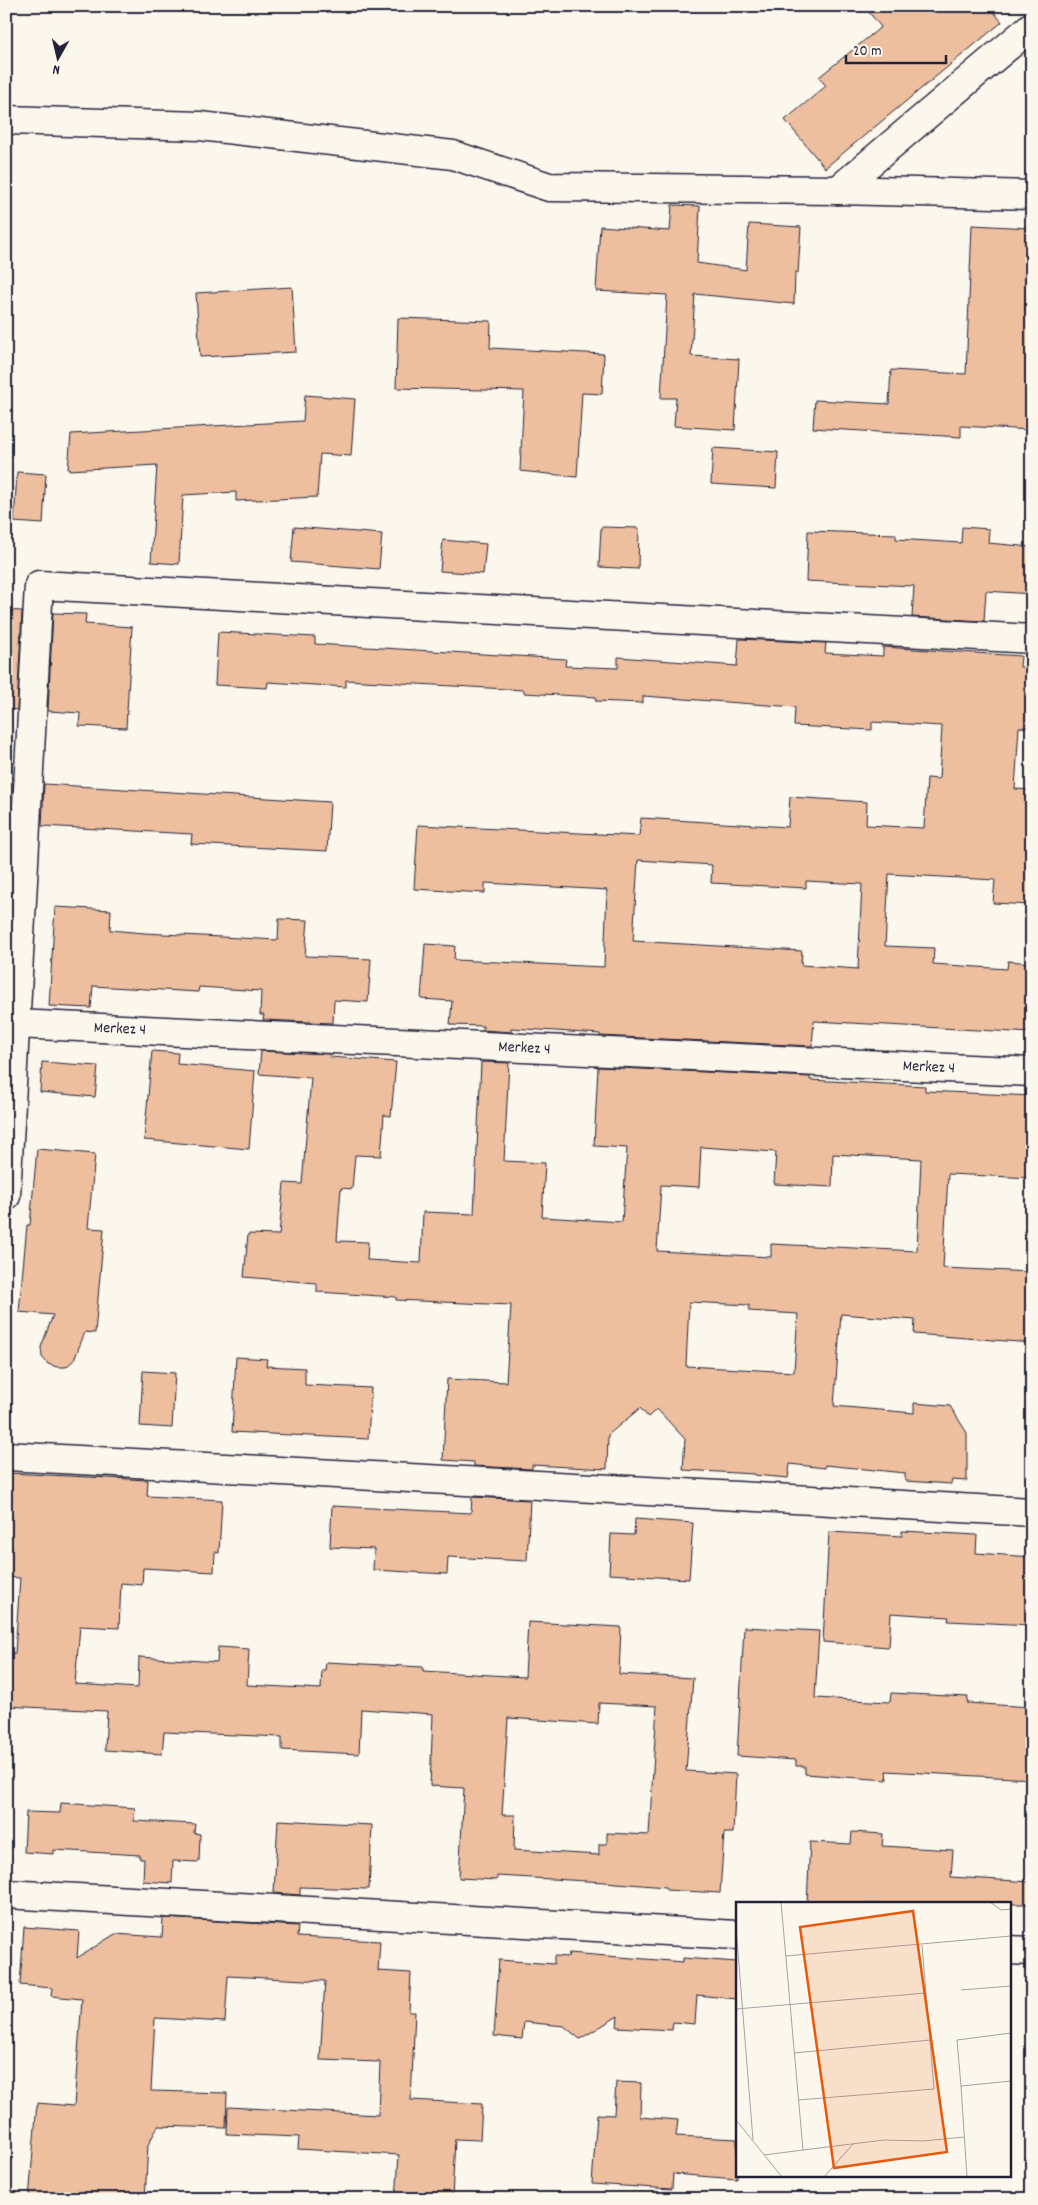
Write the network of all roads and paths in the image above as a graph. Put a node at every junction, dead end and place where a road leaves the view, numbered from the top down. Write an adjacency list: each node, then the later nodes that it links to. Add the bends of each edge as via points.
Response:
1 (1032, 26): 3 (street)
2 (6, 120): 3 (street, via 200,126 453,156 549,187)
3 (838, 190): 4 (street)
4 (1032, 195)
5 (1032, 639): 6 (street, via 39,585)
6 (16, 1024): 7 (street, Merkez 4); 8 (street)
7 (1032, 1072)
8 (6, 1196)
9 (6, 1456): 10 (street)
10 (1032, 1512)
11 (6, 1894): 12 (street)
12 (736, 1935)
13 (1010, 1950): 14 (street)
14 (1032, 1951)

